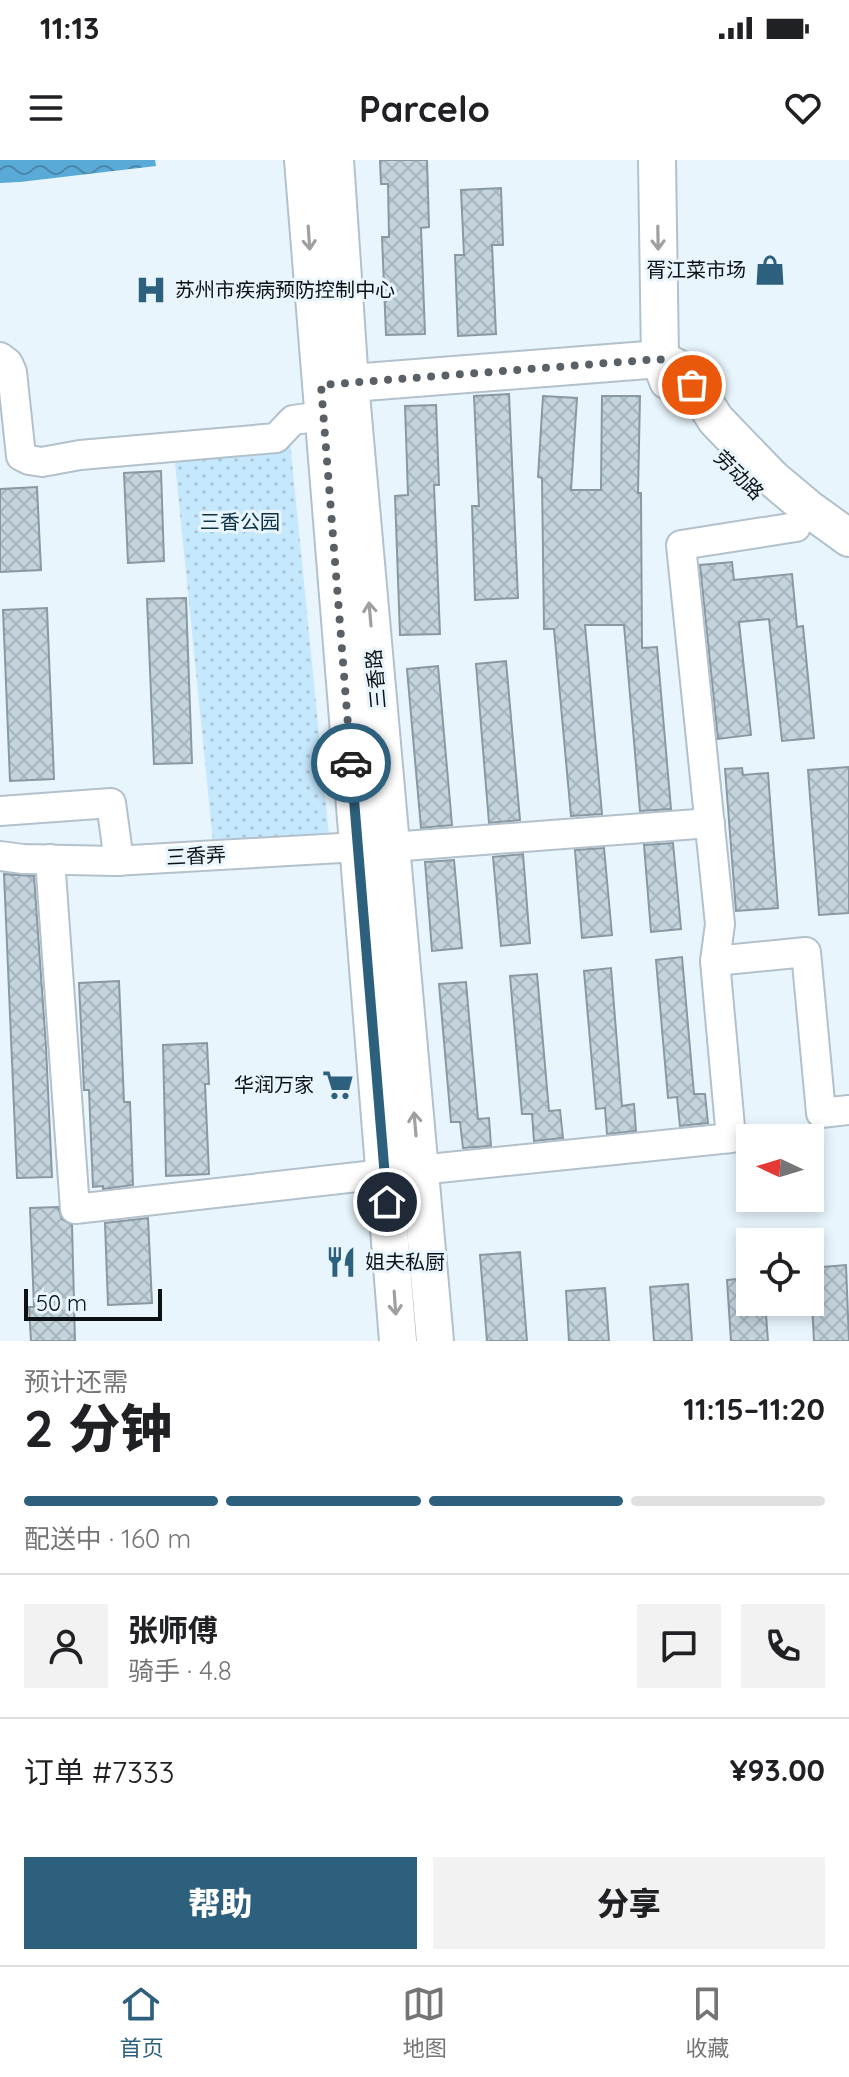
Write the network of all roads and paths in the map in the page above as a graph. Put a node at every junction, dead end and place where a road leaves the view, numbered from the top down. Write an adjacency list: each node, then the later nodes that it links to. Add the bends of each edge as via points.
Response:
1 (303, 160): 6 (main road, 三香路, one-way to 6)
2 (335, 160): 6 (main road, 三香路)
3 (657, 160): 5 (main road, 劳动路, one-way to 5)
4 (0, 357): 6 (street, via 12,372 21,456 42,462 276,438)
5 (660, 359): 6 (main road); 7 (main road, 劳动路, via 680,407 699,433); 8 (main road, 劳动路, via 685,372 716,420 772,478)
6 (331, 395): 12 (main road, 三香路)
7 (796, 527): 9 (main road, 劳动路); 11 (street, via 681,545)
8 (849, 538)
9 (849, 565)
10 (0, 811): 15 (street, via 111,803)
11 (710, 823): 12 (street, 三香弄); 16 (street, via 720,924)
12 (375, 847): 15 (street, 三香弄); 18 (main road, 三香路)
13 (0, 856): 14 (street, 三香弄)
14 (50, 859): 15 (street, 三香弄); 18 (street, via 75,1209)
15 (119, 861)
16 (715, 961): 17 (street, via 806,952 821,1113); 18 (street, via 731,1138)
17 (849, 1110)
18 (402, 1172): 19 (main road, 三香路, one-way to 19); 20 (main road, 三香路)
19 (398, 1341)
20 (435, 1341)

